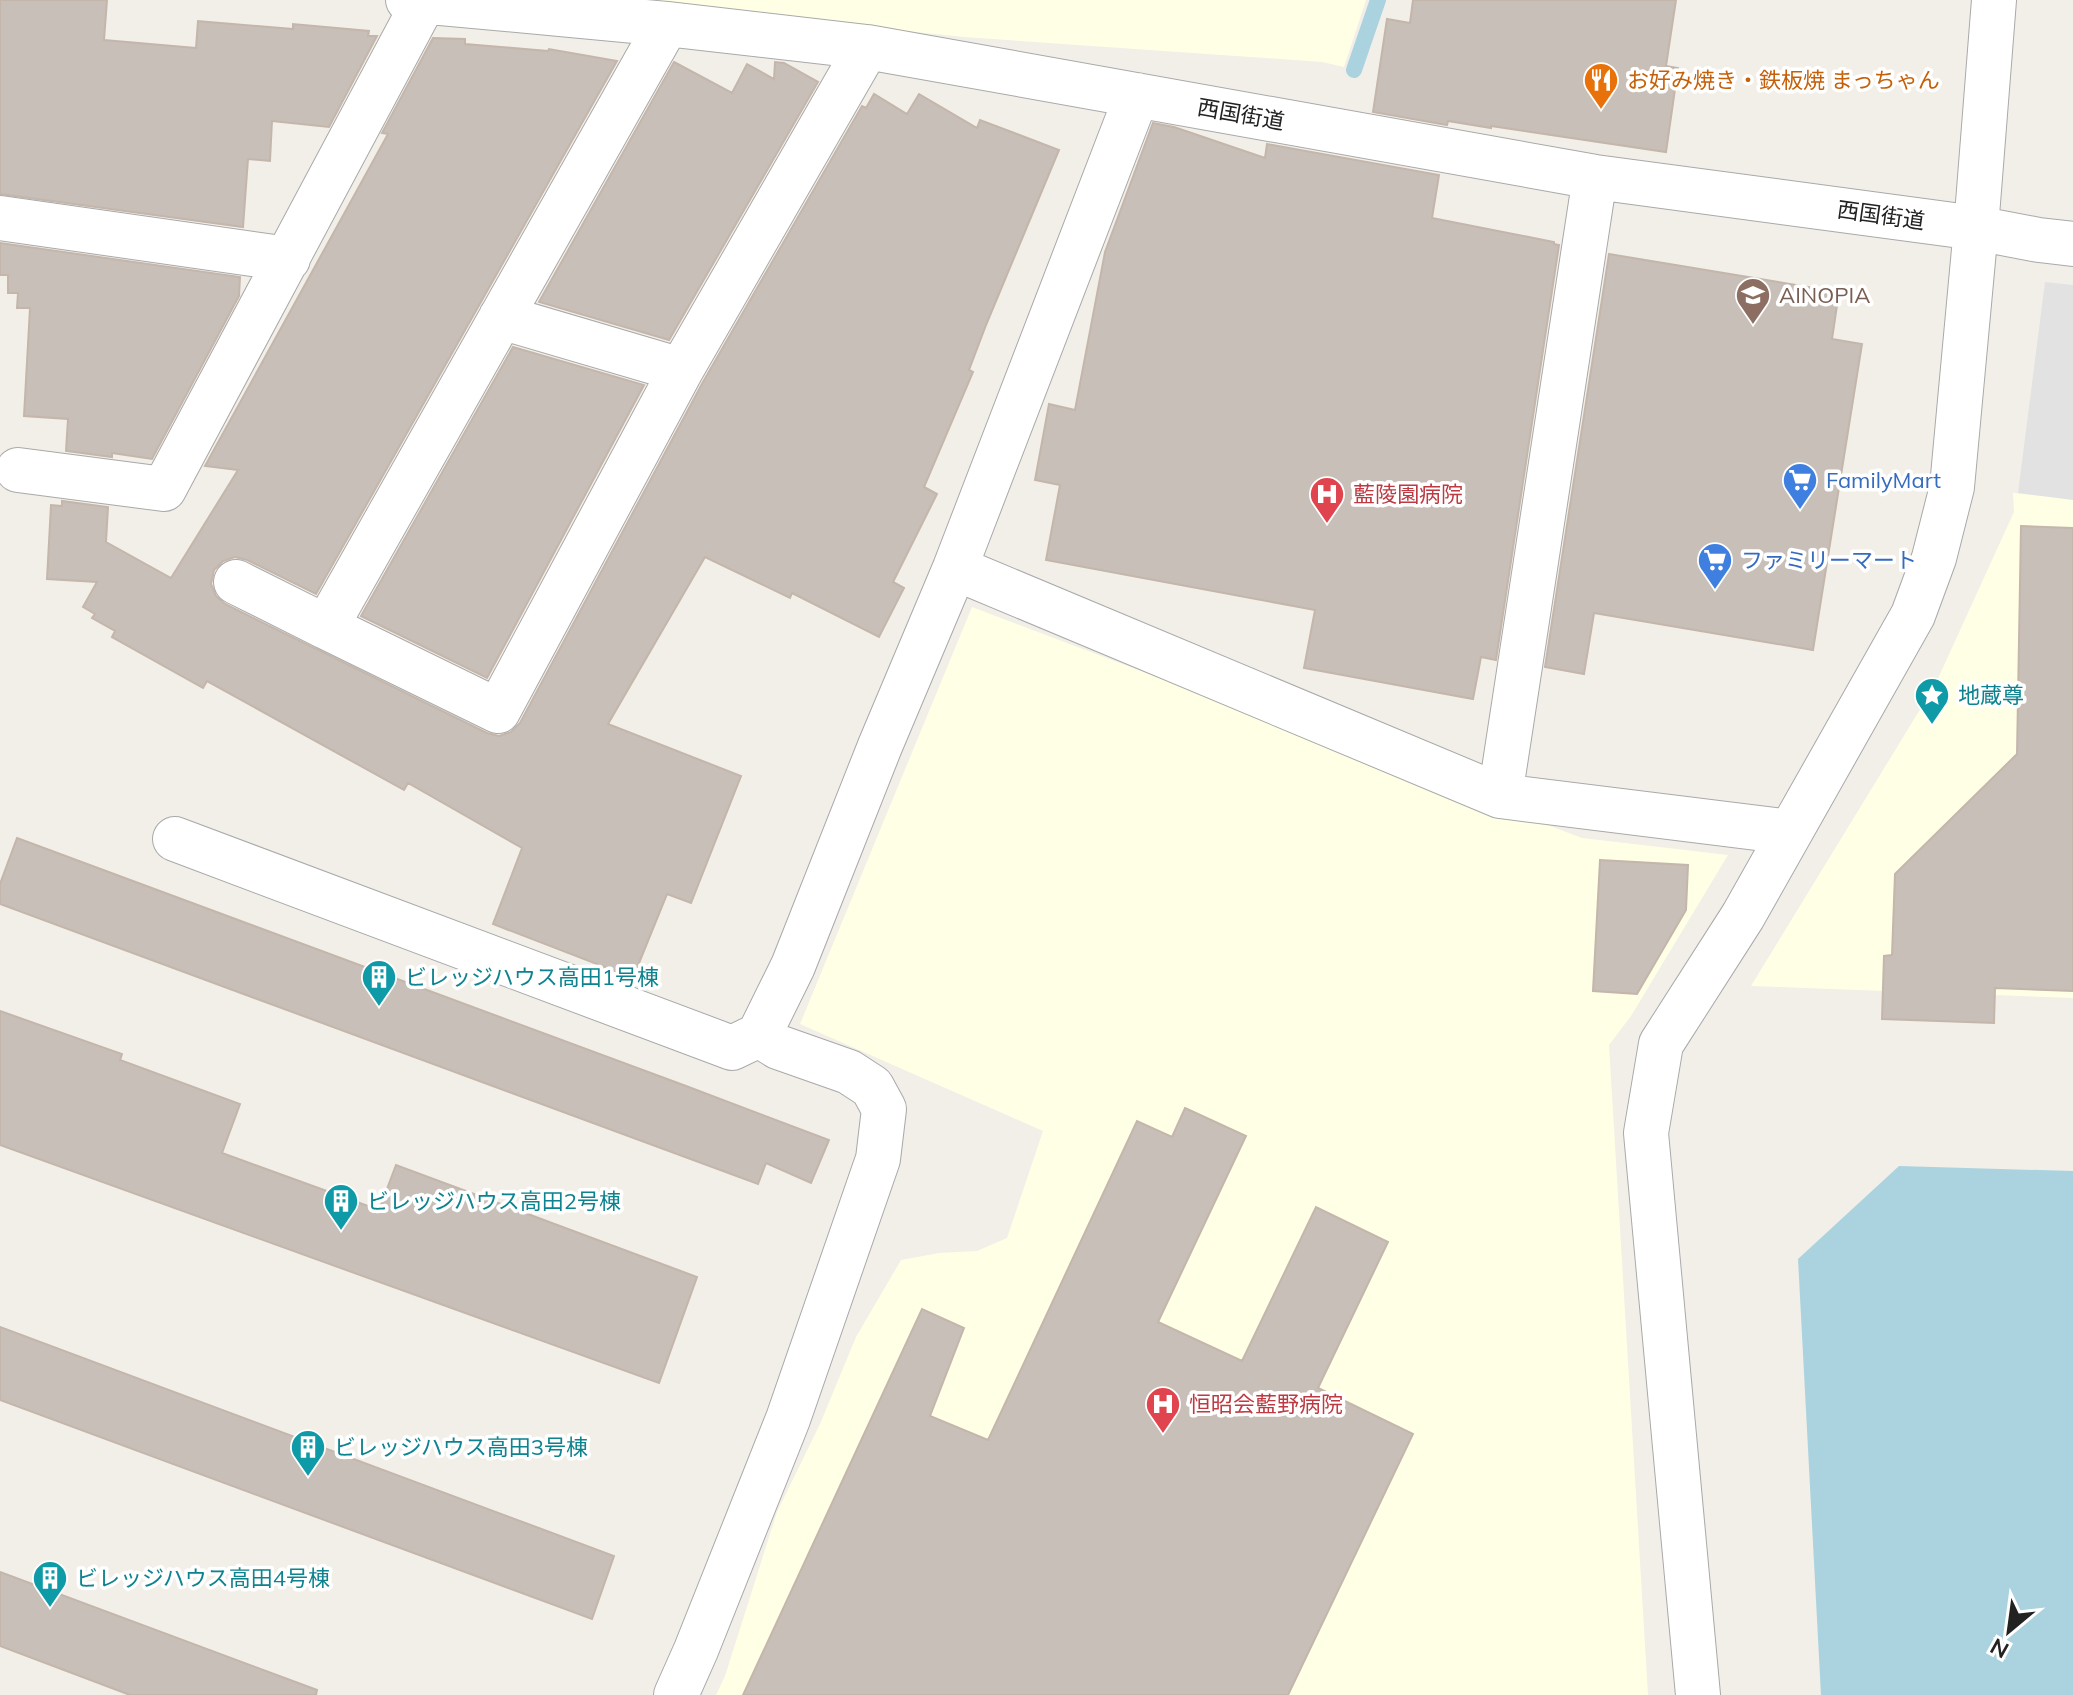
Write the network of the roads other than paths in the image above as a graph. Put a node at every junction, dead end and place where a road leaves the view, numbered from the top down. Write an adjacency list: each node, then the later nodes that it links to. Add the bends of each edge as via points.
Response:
1 (419, 0): 3 (street, 西国街道); 10 (street)
2 (1994, 0): 8 (street)
3 (667, 24): 4 (street, 西国街道); 11 (street)
4 (867, 47): 5 (street, 西国街道); 12 (street)
5 (1137, 95): 6 (street, 西国街道); 14 (street)
6 (1595, 177): 8 (street, 西国街道); 17 (street)
7 (0, 218): 10 (street)
8 (1976, 228): 9 (street, 西国街道); 18 (street, via 1952,487 1934,558 1913,615)
9 (2073, 244)
10 (288, 259): 13 (street, via 164,489)
11 (501, 317): 12 (street); 16 (street)
12 (681, 370): 16 (street, via 498,711)
13 (18, 470)
14 (955, 568): 17 (street); 20 (street, via 793,966)
15 (236, 582): 16 (street)
16 (326, 627)
17 (1500, 796): 18 (street)
18 (1790, 832): 22 (street, via 1661,1044 1646,1133)
19 (175, 839): 20 (street, via 732,1048)
20 (759, 1035): 21 (street, via 849,1072 872,1087 884,1109 878,1159 788,1419)
21 (676, 1695)
22 (1698, 1695)

